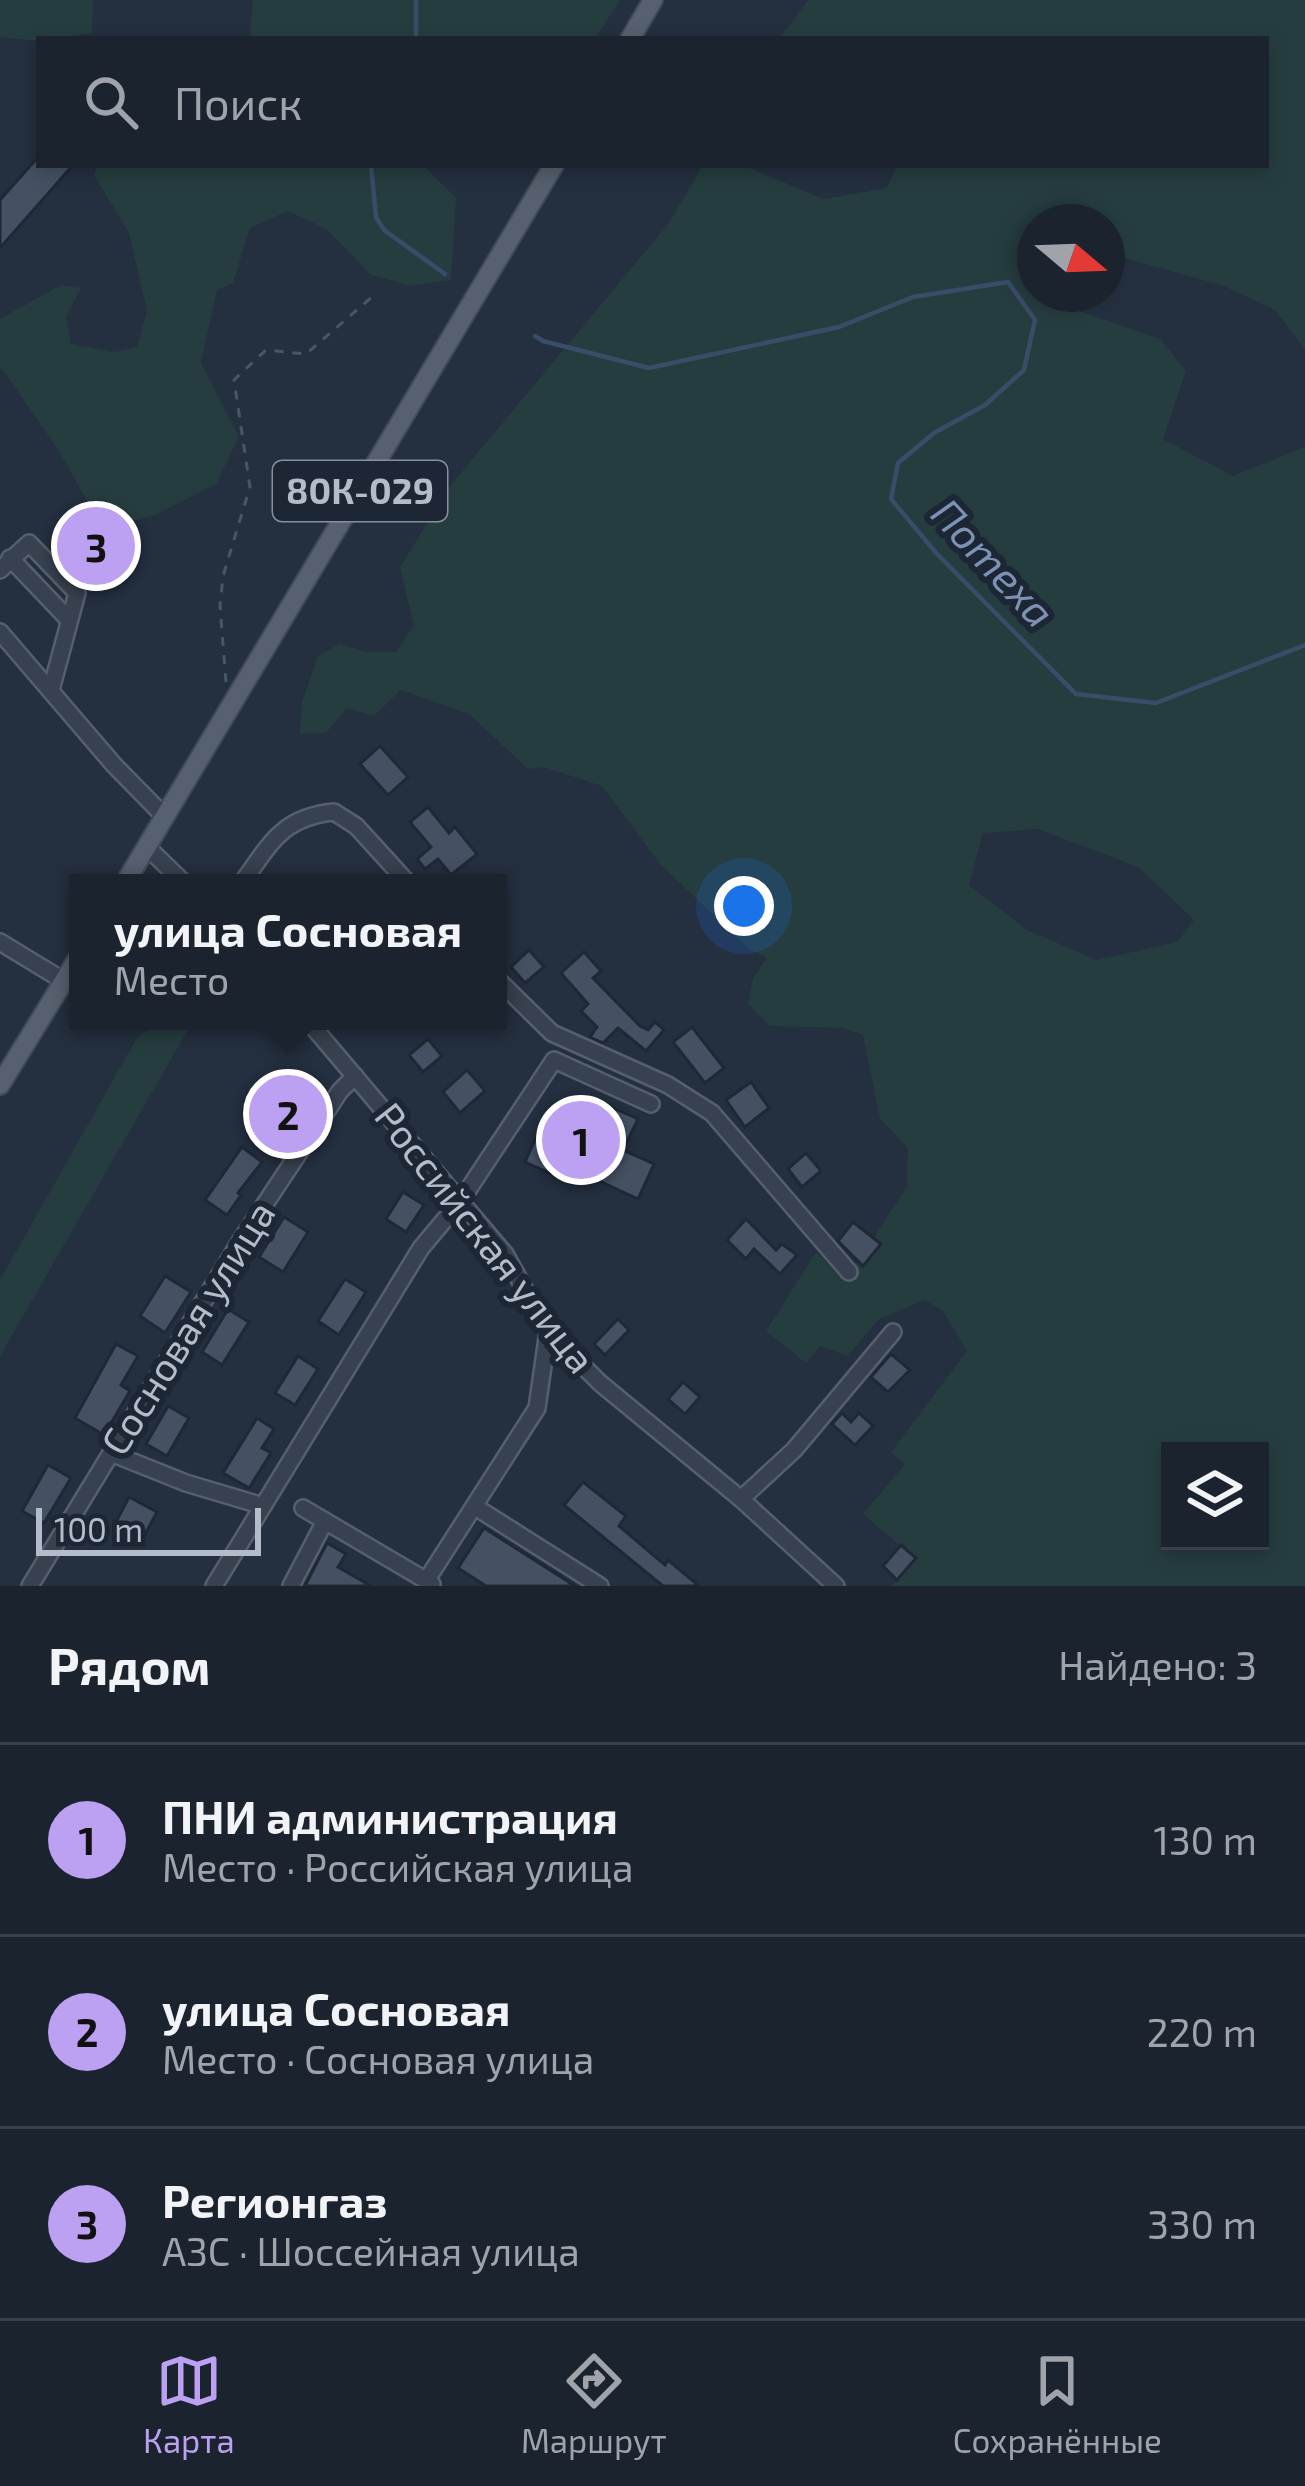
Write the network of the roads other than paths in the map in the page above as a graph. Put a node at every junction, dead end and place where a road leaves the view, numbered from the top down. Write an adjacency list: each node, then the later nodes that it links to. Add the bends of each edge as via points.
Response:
1 (653, 0): 2 (main road)
2 (631, 36)
3 (552, 168): 7 (main road, 80К-029)
4 (5, 564): 6 (street, via 69,620)
5 (0, 632): 6 (street)
6 (51, 690): 7 (street)
7 (165, 817): 8 (main road, 80К-029)
8 (147, 847): 9 (main road, 80К-029); 10 (street)
9 (130, 874)
10 (175, 874)
11 (249, 874): 12 (street, via 296,819 334,812)
12 (400, 874)
13 (0, 942): 15 (street)
14 (69, 973): 15 (main road)
15 (64, 981): 19 (main road)
16 (507, 989): 22 (street, via 552,1033 712,1113)
17 (316, 1030): 18 (street, Российская улица)
18 (355, 1076): 21 (street, Российская улица); 25 (street, Сосновая улица, via 241,1240)
19 (0, 1084)
20 (651, 1104): 21 (street, via 554,1060)
21 (462, 1199): 23 (street, Российская улица, via 505,1254); 27 (street, via 421,1248)
22 (849, 1272)
23 (548, 1331): 26 (street, Российская улица); 29 (street, via 537,1408)
24 (893, 1332): 26 (street, via 794,1450)
25 (111, 1453): 27 (street); 32 (street, Сосновая улица)
26 (741, 1499): 36 (street, Российская улица)
27 (262, 1506): 33 (street)
28 (303, 1508): 30 (street)
29 (477, 1508): 31 (street); 35 (street)
30 (325, 1521): 31 (street); 34 (street)
31 (430, 1584)
32 (30, 1586)
33 (214, 1586)
34 (291, 1586)
35 (600, 1586)
36 (836, 1586)

